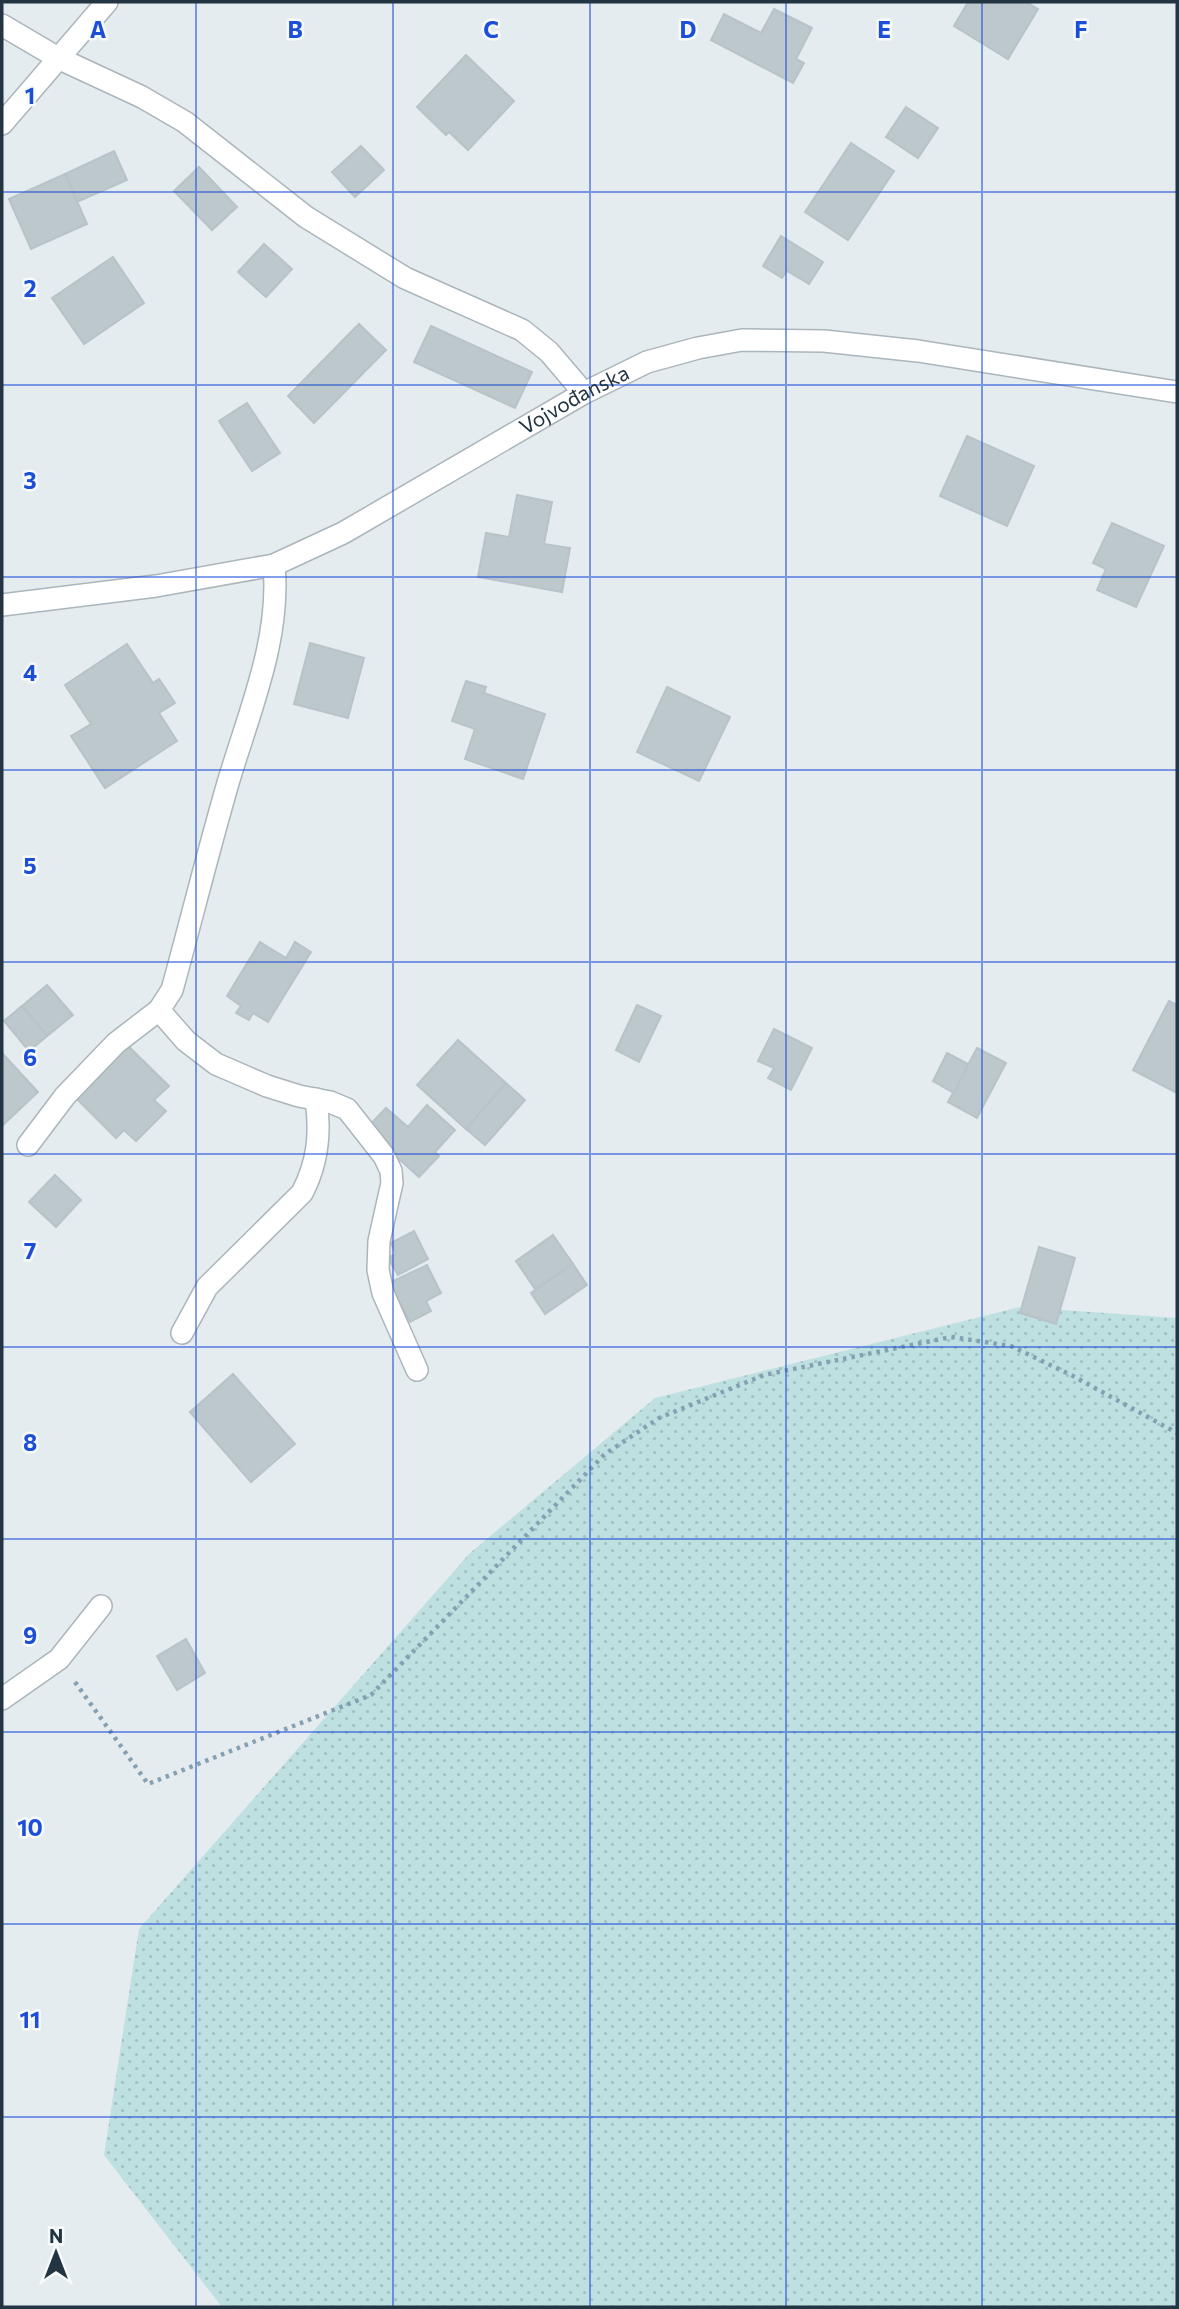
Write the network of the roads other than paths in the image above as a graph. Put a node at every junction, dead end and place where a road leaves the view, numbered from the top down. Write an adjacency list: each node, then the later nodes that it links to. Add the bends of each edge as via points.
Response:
1 (107, 2): 3 (street)
2 (2, 25): 3 (street)
3 (58, 58): 4 (street); 5 (street, via 185,122 306,217 405,278 522,330 549,352)
4 (2, 124)
5 (584, 393): 6 (street, Vojvođanska, via 647,362 743,340 824,341 918,351); 7 (street, Vojvođanska, via 343,533)
6 (1177, 393)
7 (274, 565): 8 (street, Vojvođanska, via 156,586); 9 (street, via 271,642 172,990)
8 (2, 605)
9 (159, 1010): 10 (street, via 186,1041 216,1064 267,1086); 11 (street, via 116,1042)
10 (316, 1099): 12 (street, via 319,1137 312,1175 302,1193 207,1287); 13 (street, via 346,1109 391,1171 378,1270 383,1293)
11 (28, 1144)
12 (182, 1334)
13 (417, 1370)
14 (101, 1606): 15 (street, via 59,1659)
15 (2, 1699)

